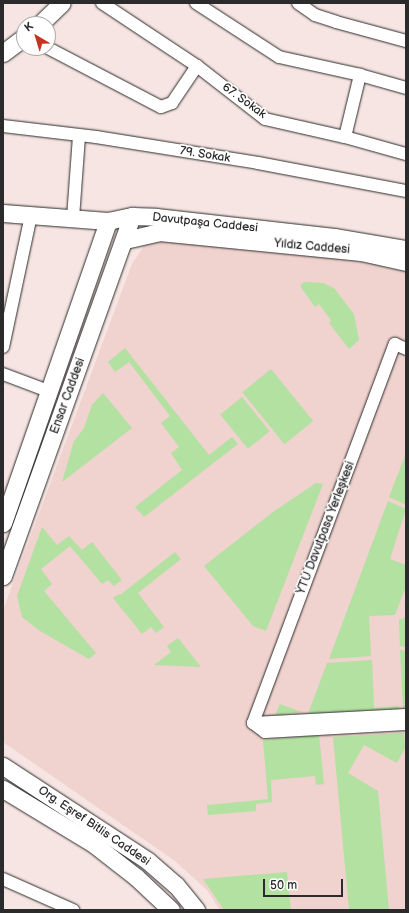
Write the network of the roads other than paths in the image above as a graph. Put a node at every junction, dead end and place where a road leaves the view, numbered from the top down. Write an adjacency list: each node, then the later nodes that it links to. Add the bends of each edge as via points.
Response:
1 (62, 3): 5 (street)
2 (102, 3): 10 (street, 67. Sokak)
3 (196, 3): 11 (street, via 279,57)
4 (298, 3): 6 (street, via 315,15)
5 (48, 16)
6 (406, 41)
7 (16, 43): 9 (street)
8 (56, 52): 10 (street, via 161,106 172,103)
9 (3, 53)
10 (197, 66): 15 (street, 67. Sokak, via 265,119)
11 (360, 74): 12 (street); 15 (street)
12 (406, 88)
13 (3, 126): 14 (street, 79. Sokak)
14 (79, 136): 17 (street, 79. Sokak, via 258,163); 21 (street)
15 (345, 137): 16 (street, 67. Sokak)
16 (406, 154)
17 (406, 191)
18 (3, 213): 19 (street, Davutpaşa Caddesi)
19 (31, 215): 21 (street, Davutpaşa Caddesi); 26 (street)
20 (132, 216): 22 (street, Davutpaşa Caddesi); 23 (street, Ensar Caddesi); 24 (street, Davutpaşa Caddesi, via 334,237)
21 (73, 218): 22 (street, Davutpaşa Caddesi)
22 (108, 221): 23 (street); 29 (street, Ensar Caddesi)
23 (123, 235): 25 (street, Yıldız Caddesi, via 159,232 361,252); 31 (street, Ensar Caddesi)
24 (406, 249)
25 (406, 262)
26 (3, 347)
27 (406, 349): 33 (street, YTU Davutpasa Yerleşkesi, via 396,344)
28 (3, 374): 29 (street)
29 (48, 392): 30 (street, Ensar Caddesi)
30 (3, 523)
31 (3, 576)
32 (406, 715): 33 (street)
33 (253, 723): 34 (street, via 265,732)
34 (406, 724)
35 (3, 766): 40 (street, Org. Eşref Bitlis Caddesi, via 148,861 176,885)
36 (3, 789): 39 (street, Org. Eşref Bitlis Caddesi, via 95,845 136,877)
37 (3, 878): 38 (street)
38 (73, 910)
39 (171, 910)
40 (196, 910)

